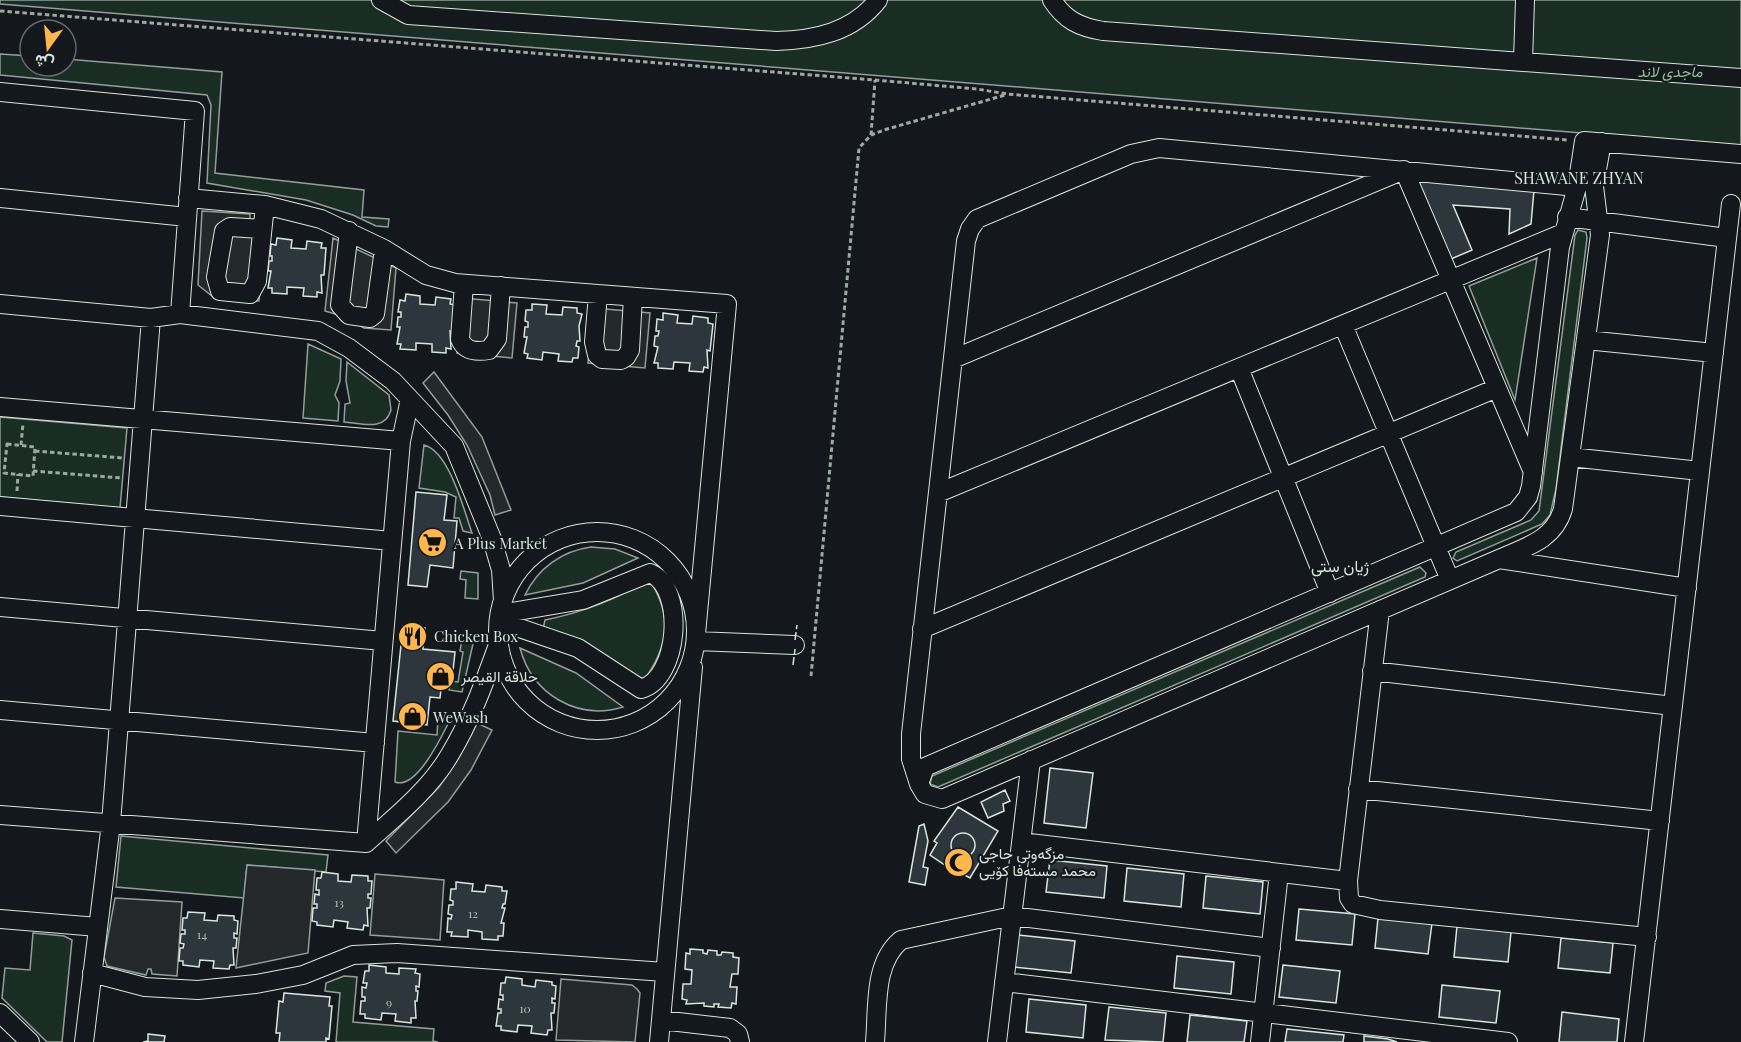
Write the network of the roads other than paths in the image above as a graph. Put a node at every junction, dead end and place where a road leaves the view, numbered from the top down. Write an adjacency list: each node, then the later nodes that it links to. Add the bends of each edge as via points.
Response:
1 (381, 0): 2 (street, via 408,15 776,41 820,36 845,28)
2 (878, 0)
3 (1052, 0): 5 (street, via 1077,25 1102,31)
4 (1525, 0): 5 (street)
5 (1523, 61): 6 (street)
6 (1741, 78)
7 (0, 92): 13 (street, via 195,111)
8 (1593, 142): 9 (street); 11 (street); 17 (street)
9 (1741, 154)
10 (1404, 170): 11 (street); 23 (street); 34 (street); 34 (street, via 1159,148 1131,154 988,213 973,224 968,235)
11 (1578, 187): 18 (street)
12 (0, 198): 16 (street)
13 (188, 198): 15 (street); 16 (street)
14 (1731, 204): 21 (street)
15 (265, 206): 19 (street); 20 (street, via 321,219)
16 (187, 217): 29 (street)
17 (1600, 222): 18 (street); 21 (street); 32 (street)
18 (1565, 225): 23 (street); 44 (street)
19 (262, 229)
20 (349, 231): 22 (street); 22 (street, via 340,305 349,315 370,318 375,314)
21 (1727, 238): 33 (street)
22 (384, 249): 24 (street, via 426,275)
23 (1451, 279): 31 (street); 36 (street)
24 (464, 284): 25 (street); 25 (street, via 460,339 468,350 481,351 489,350 497,339)
25 (501, 286): 26 (street)
26 (598, 294): 27 (street); 27 (street, via 594,349 602,359 613,361 621,360 630,350)
27 (633, 297): 62 (street, via 727,304)
28 (0, 304): 30 (street)
29 (180, 314): 30 (street); 37 (street, via 318,331 374,366)
30 (151, 318): 39 (street)
31 (1343, 325): 35 (street); 40 (street)
32 (1586, 340): 33 (street); 42 (street)
33 (1714, 353): 43 (street)
34 (953, 359): 46 (street)
35 (1239, 368): 45 (street); 46 (street)
36 (1497, 388): 40 (street); 44 (street)
37 (410, 399): 41 (street); 51 (street, via 454,446)
38 (0, 407): 39 (street)
39 (143, 419): 41 (street); 48 (street)
40 (1388, 433): 45 (street); 50 (street)
41 (400, 441): 49 (street)
42 (1570, 457): 43 (street); 52 (street, via 1563,509 1555,528 1540,541)
43 (1700, 471): 55 (street)
44 (1533, 472): 50 (street, via 1527,497 1516,512)
45 (1283, 477): 56 (street); 61 (street)
46 (938, 493): 61 (street)
47 (8, 502): 48 (street)
48 (135, 518): 49 (street); 60 (street)
49 (392, 541): 63 (street)
50 (1436, 548): 54 (street); 56 (street)
51 (496, 554): 53 (street, via 506,566); 59 (street, via 501,570)
52 (1499, 559): 54 (street); 55 (street)
53 (526, 563): 59 (street, via 512,582); 62 (street, via 550,544 576,535 610,533 637,541 665,560 682,581 693,606)
54 (1450, 580): 58 (street)
55 (1687, 588): 69 (street)
56 (1330, 593): 74 (street, via 925,767)
57 (0, 607): 60 (street)
58 (1380, 610): 66 (street); 73 (street)
59 (501, 612): 59 (street, via 578,648 641,689 647,688 661,670 674,634 668,596 658,578 650,573 583,600); 64 (street)
60 (127, 618): 63 (street); 71 (street)
61 (922, 629): 74 (street, via 910,747)
62 (695, 640): 65 (street); 67 (street, via 686,675 669,699 646,717 618,727 589,729 560,722 535,707); 88 (street)
63 (383, 641): 72 (street)
64 (499, 641): 67 (street); 68 (street)
65 (795, 645)
66 (1372, 671): 69 (street); 75 (street)
67 (515, 686): 68 (street, via 495,680)
68 (482, 691): 80 (street, via 448,758 408,806)
69 (1673, 706): 77 (street)
70 (0, 710): 71 (street)
71 (119, 720): 72 (street); 78 (street)
72 (375, 743): 80 (street)
73 (1031, 760): 74 (street, via 942,799 925,794); 79 (street)
74 (919, 784)
75 (1359, 789): 77 (street); 82 (street)
76 (0, 814): 78 (street)
77 (1660, 821): 86 (street)
78 (111, 823): 80 (street); 85 (street)
79 (1021, 842): 81 (street); 83 (street)
80 (366, 843)
81 (1279, 873): 82 (street); 87 (street)
82 (1348, 881): 86 (street, via 1349,898 1360,908)
83 (1012, 916): 87 (street); 90 (street); 98 (street, via 902,940 890,949 882,963)
84 (0, 919): 85 (street)
85 (98, 927): 89 (street)
86 (1647, 937): 102 (street)
87 (1271, 948): 92 (street)
88 (665, 972): 89 (street, via 397,953 353,955 303,975 198,990 145,987); 93 (street)
89 (92, 973): 95 (street)
90 (1004, 982): 92 (street); 99 (street)
91 (0, 1013): 94 (street)
92 (1263, 1014): 100 (street); 101 (street)
93 (661, 1020): 96 (street); 97 (street, via 730,1028 738,1034)
94 (30, 1042)
95 (84, 1042)
96 (659, 1042)
97 (740, 1042)
98 (875, 1042)
99 (996, 1042)
100 (1260, 1042)
101 (1508, 1042)
102 (1634, 1042)

